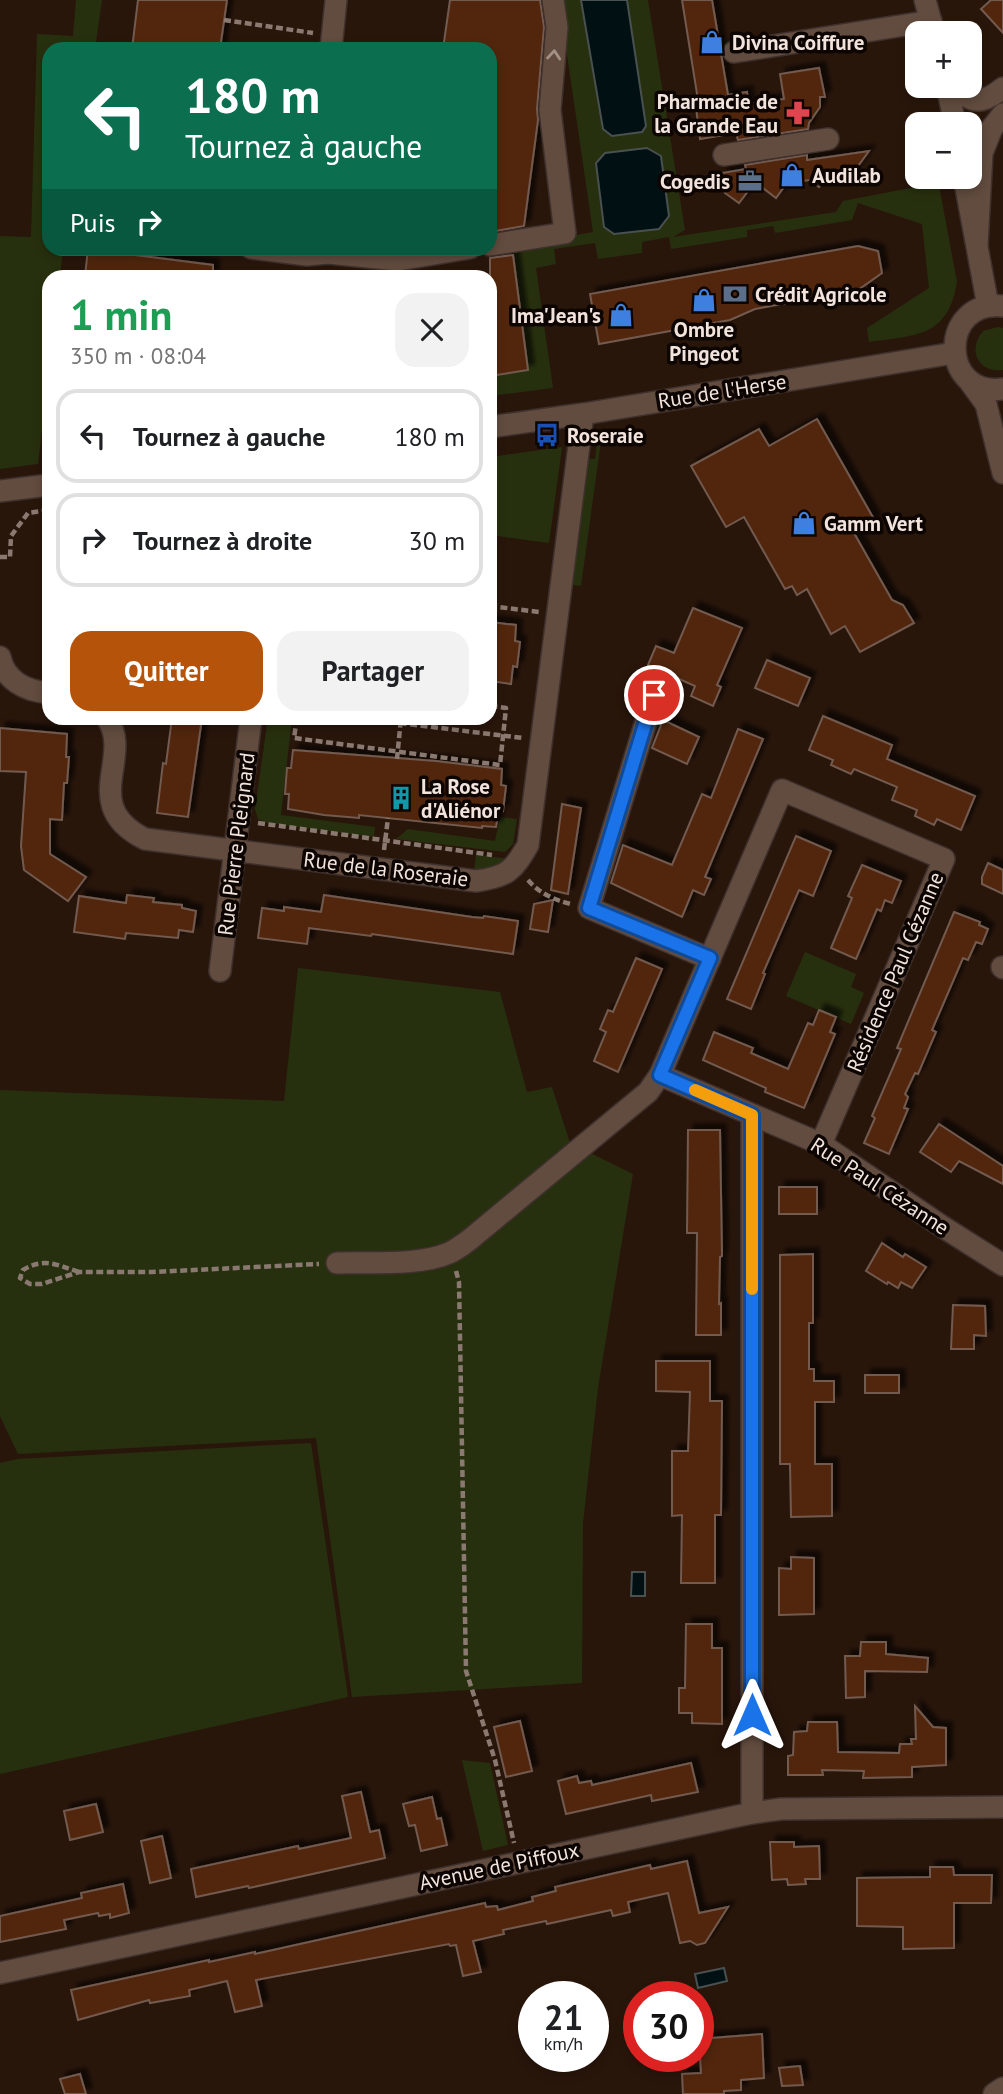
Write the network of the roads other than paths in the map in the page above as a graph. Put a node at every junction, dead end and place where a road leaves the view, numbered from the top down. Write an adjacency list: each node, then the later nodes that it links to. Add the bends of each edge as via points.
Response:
1 (336, 0): 6 (street)
2 (553, 0): 14 (street, one-way to 2, via 565,233 550,110 557,27)
3 (925, 0): 4 (street)
4 (930, 21)
5 (905, 30): 7 (street)
6 (331, 42)
7 (734, 52)
8 (1003, 88): 9 (street, via 990,99)
9 (969, 98)
10 (1003, 114): 15 (street, via 982,153)
11 (828, 139): 12 (street)
12 (724, 155)
13 (966, 189): 15 (street)
14 (497, 244)
15 (977, 245): 20 (street)
16 (288, 256): 19 (street)
17 (358, 256): 18 (street, via 398,260)
18 (422, 256)
19 (306, 260)
20 (995, 306): 21 (street, via 966,318)
21 (954, 353): 22 (street); 24 (street, Rue de l'Herse)
22 (969, 380): 23 (street, via 988,390); 26 (street, via 986,404)
23 (1003, 390)
24 (583, 414): 25 (street, Rue de l'Herse); 34 (street, Rue de la Roseraie, via 528,845 496,878 477,881)
25 (497, 427)
26 (1003, 473)
27 (42, 486): 28 (street)
28 (0, 491)
29 (0, 657): 30 (street, via 15,682)
30 (42, 692)
31 (654, 695): 35 (street, via 589,908)
32 (110, 725): 34 (street, Rue de la Roseraie, via 114,737 109,789 115,814 127,830 145,839)
33 (250, 725): 34 (street, Rue Pierre Pleignard)
34 (236, 851): 36 (street, Rue Pierre Pleignard)
35 (710, 958): 37 (street, Résidence Paul Cézanne); 39 (street, Résidence Paul Cézanne, via 782,790 944,859)
36 (220, 971)
37 (660, 1075): 38 (street); 40 (street, Résidence Paul Cézanne, via 648,1092 450,1252 414,1260)
38 (752, 1115): 39 (street, Rue Paul Cézanne); 43 (street)
39 (821, 1144): 41 (street, Rue Paul Cézanne)
40 (337, 1263)
41 (1003, 1265)
42 (1003, 1807): 43 (street, Avenue de Piffoux)
43 (752, 1813): 44 (street, Avenue de Piffoux)
44 (0, 1973)
45 (1003, 2088): 46 (street)
46 (994, 2094)

